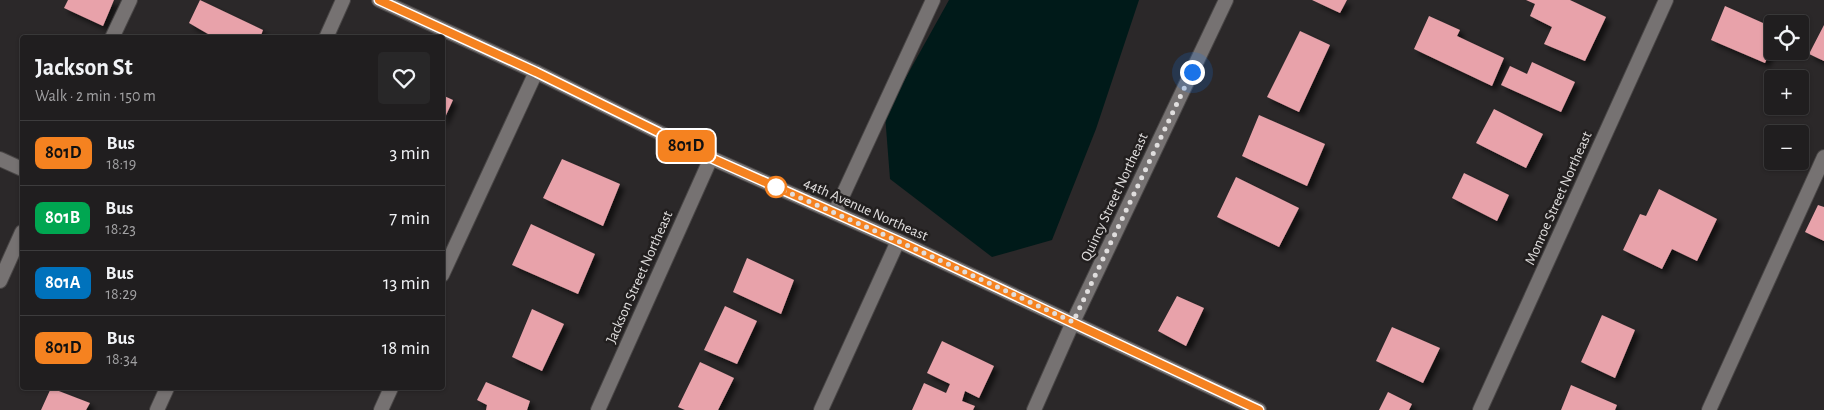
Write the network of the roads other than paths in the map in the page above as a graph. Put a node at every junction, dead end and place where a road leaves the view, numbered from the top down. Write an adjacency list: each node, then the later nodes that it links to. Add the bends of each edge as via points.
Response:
1 (130, 0): 7 (street)
2 (342, 0): 8 (street)
3 (379, 0): 9 (street, 44th Avenue Northeast)
4 (932, 0): 14 (street)
5 (1226, 0): 19 (street, Quincy Street Northeast)
6 (1666, 0): 28 (street, Monroe Street Northeast)
7 (113, 35)
8 (327, 35)
9 (536, 72): 11 (street, 44th Avenue Northeast); 17 (street)
10 (1824, 157): 29 (street)
11 (711, 158): 14 (street, 44th Avenue Northeast); 24 (street, Jackson Street Northeast)
12 (0, 159): 13 (street)
13 (20, 168)
14 (835, 212): 16 (street, 44th Avenue Northeast)
15 (20, 236): 18 (street)
16 (898, 241): 19 (street, 44th Avenue Northeast); 25 (street)
17 (445, 269)
18 (0, 281)
19 (1073, 322): 26 (street, Quincy Street Northeast); 27 (street, 44th Avenue Northeast)
20 (166, 390): 22 (street)
21 (390, 390): 23 (street)
22 (157, 410)
23 (381, 410)
24 (598, 410)
25 (821, 410)
26 (1034, 410)
27 (1259, 410)
28 (1480, 410)
29 (1709, 410)

